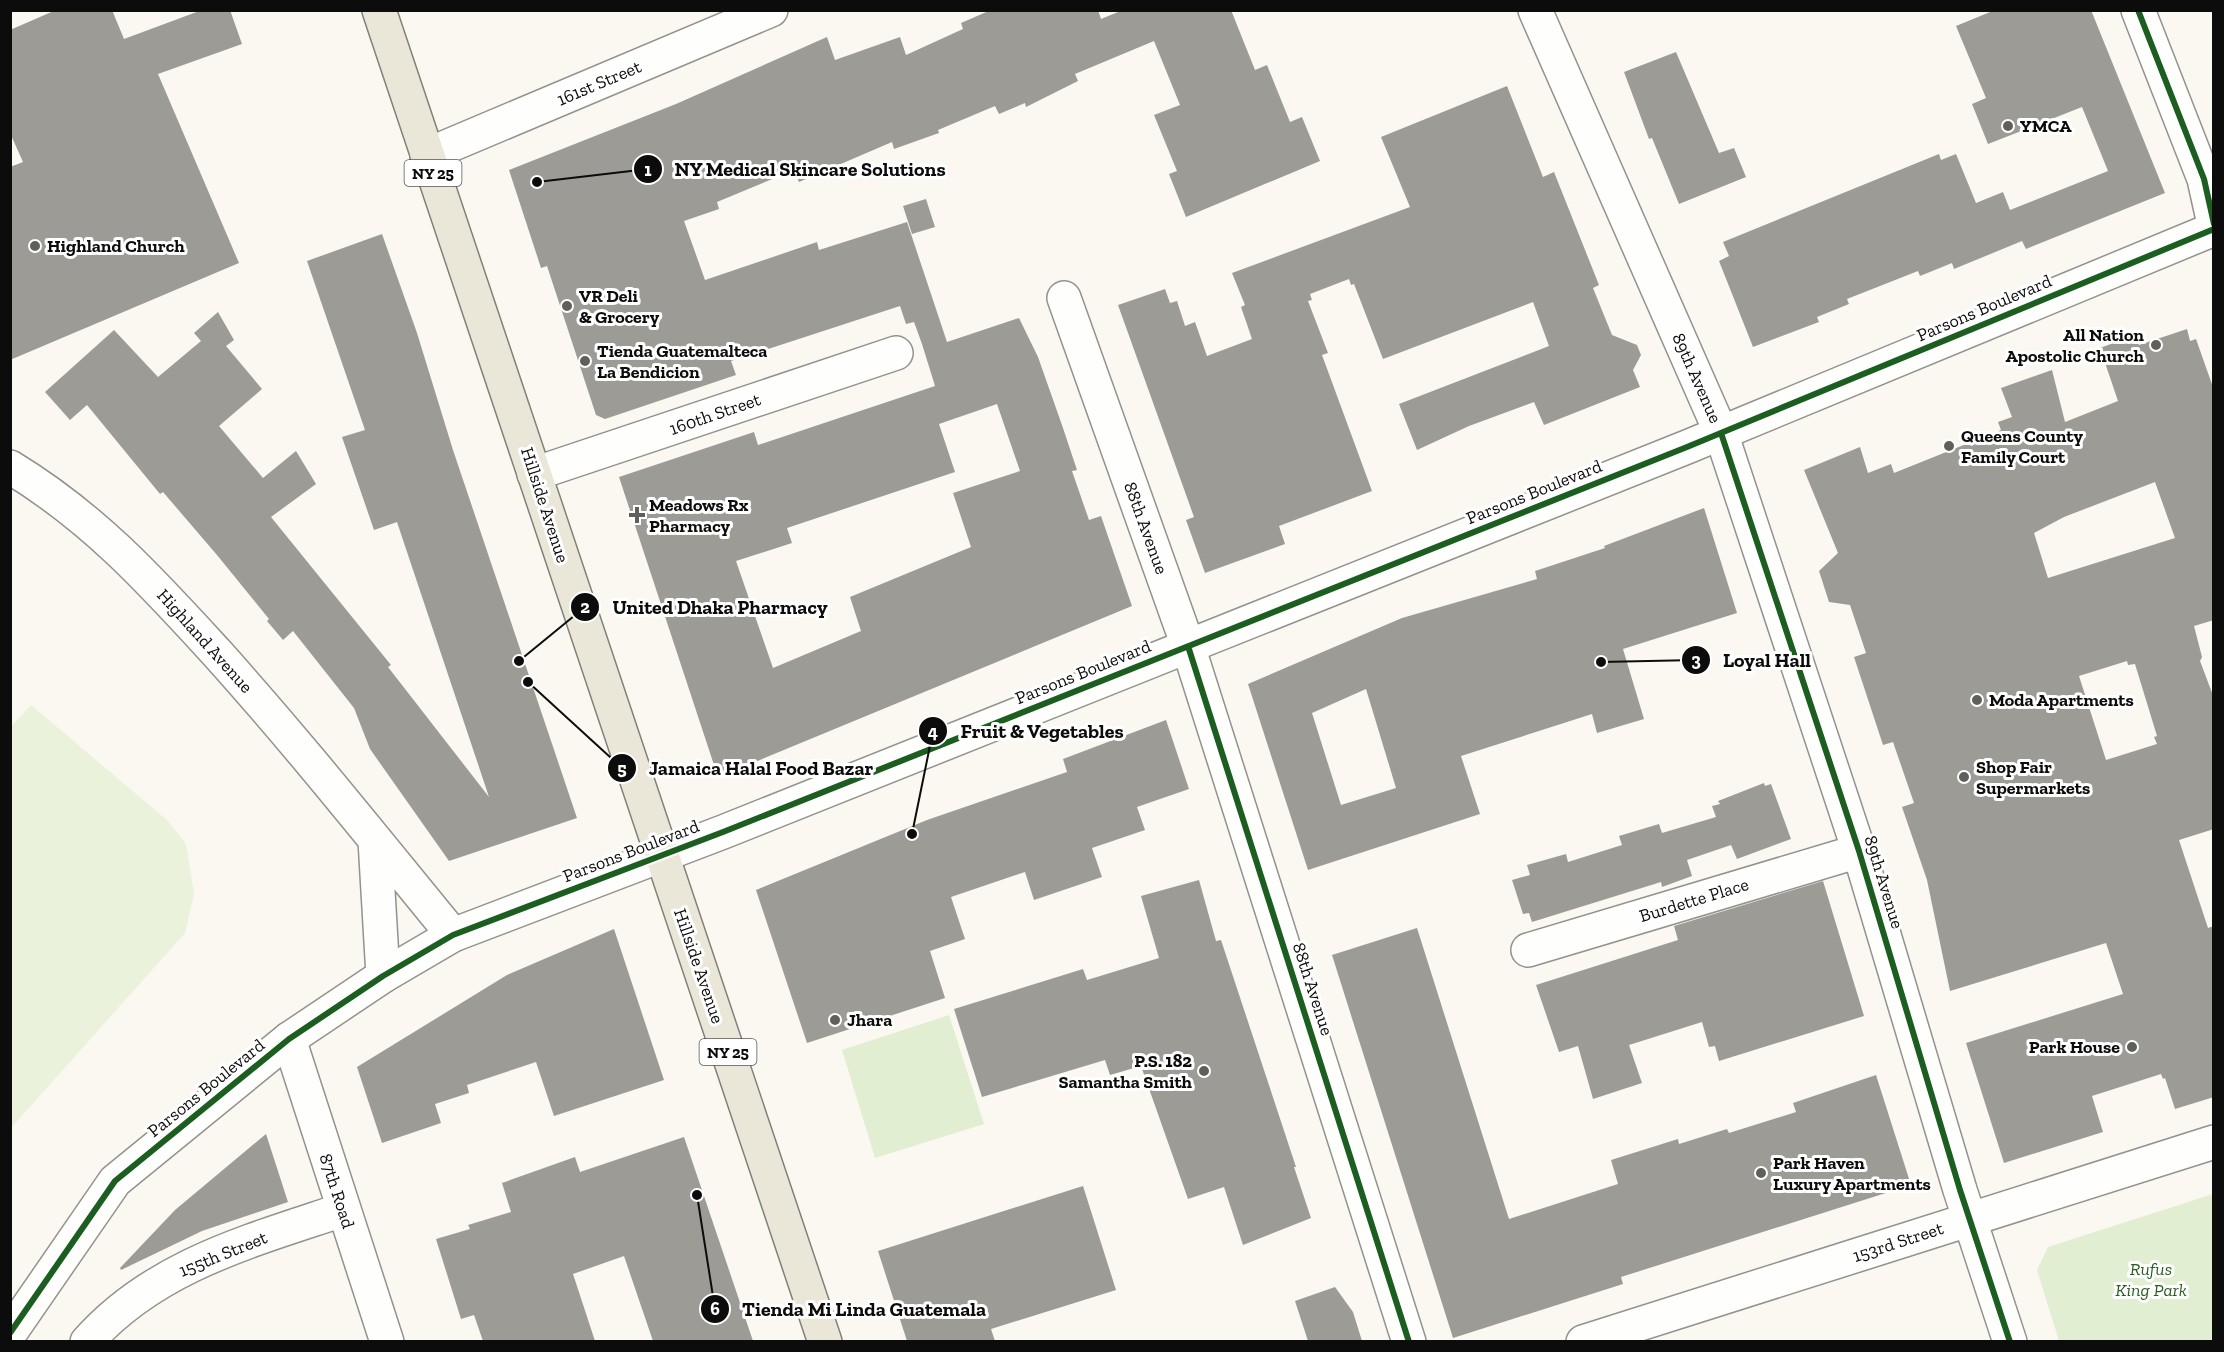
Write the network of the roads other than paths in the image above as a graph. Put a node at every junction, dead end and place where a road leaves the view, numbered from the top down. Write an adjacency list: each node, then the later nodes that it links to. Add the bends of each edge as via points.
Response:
1 (379, 10): 5 (main road, Hillside Avenue / NY 25)
2 (771, 10): 5 (street, 161st Street)
3 (1535, 10): 10 (street, 89th Avenue)
4 (2138, 10): 6 (street, via 2204,179)
5 (427, 155): 12 (main road, Hillside Avenue / NY 25)
6 (2214, 224)
7 (2214, 229): 10 (street, Parsons Boulevard)
8 (1064, 298): 13 (street, 88th Avenue)
9 (896, 353): 12 (street, 160th Street)
10 (1721, 433): 13 (street, Parsons Boulevard); 15 (street, 89th Avenue)
11 (10, 467): 14 (street, Highland Avenue, via 92,525 138,567 242,681)
12 (534, 474): 16 (main road, Hillside Avenue / NY 25)
13 (1188, 646): 16 (street, Parsons Boulevard); 28 (street, 88th Avenue)
14 (375, 840): 17 (street, Highland Avenue); 19 (street)
15 (1859, 851): 18 (street, Burdette Place); 23 (street, 89th Avenue)
16 (662, 856): 17 (street, Parsons Boulevard); 27 (main road, Hillside Avenue / NY 25)
17 (453, 935): 19 (street, Parsons Boulevard)
18 (1528, 950)
19 (383, 976): 20 (street, Parsons Boulevard)
20 (289, 1039): 22 (street, 87th Road); 24 (street, Parsons Boulevard, via 115,1181)
21 (2214, 1142): 23 (street, 153rd Street)
22 (342, 1210): 25 (street, 155th Street, via 193,1263 141,1292); 26 (street, 87th Road)
23 (1969, 1219): 29 (street, 153rd Street); 30 (street, 89th Avenue)
24 (10, 1333)
25 (87, 1341)
26 (387, 1341)
27 (825, 1341)
28 (1409, 1341)
29 (1583, 1341)
30 (2010, 1341)

